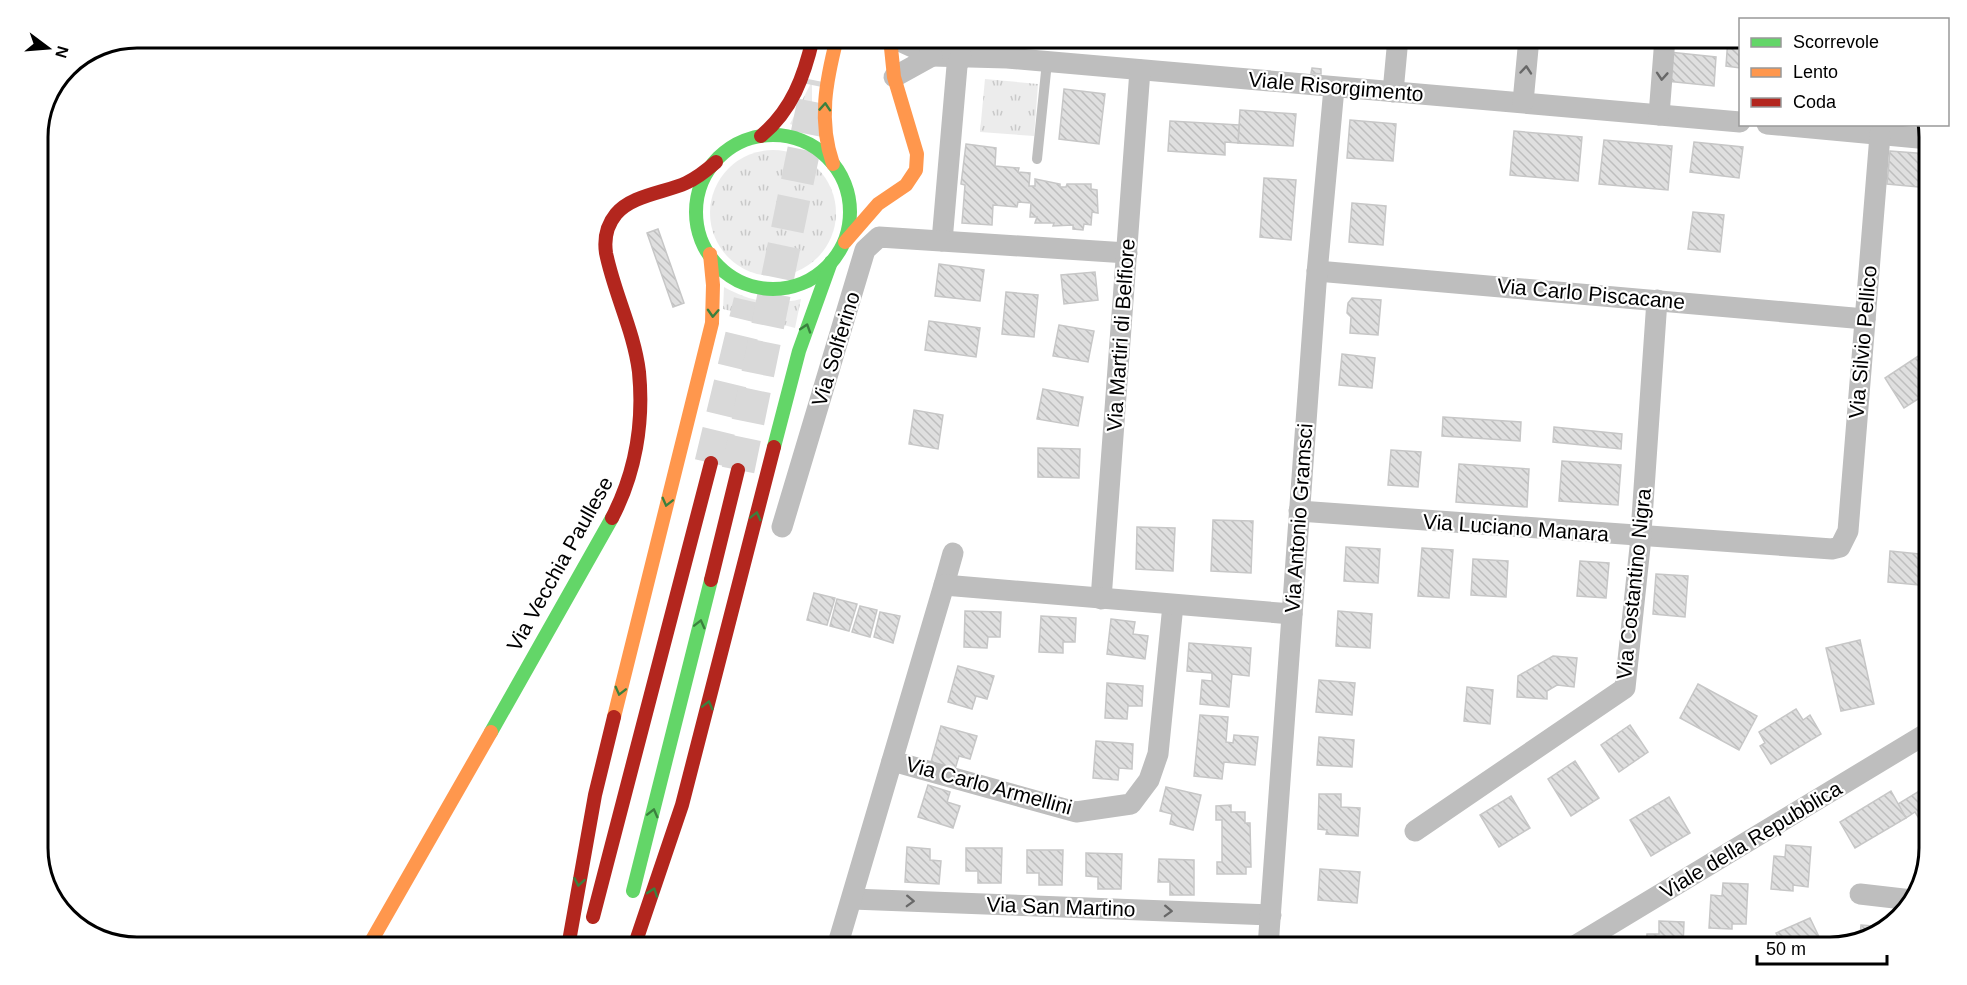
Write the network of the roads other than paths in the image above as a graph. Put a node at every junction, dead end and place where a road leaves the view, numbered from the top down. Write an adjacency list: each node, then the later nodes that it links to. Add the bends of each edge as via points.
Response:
1 (811, 48): 20 (main road, via 792,103 777,124)
2 (835, 48): 24 (main road, one-way to 2, via 826,142 824,108)
3 (893, 48): 12 (main road)
4 (914, 48): 8 (street, Viale Risorgimento)
5 (1397, 48): 14 (street)
6 (1528, 48): 15 (street, one-way to 6)
7 (1664, 48): 16 (street, one-way to 16)
8 (932, 56): 9 (street, Viale Risorgimento); 12 (street, Viale Risorgimento)
9 (961, 56): 10 (street, Viale Risorgimento); 28 (street)
10 (1047, 62): 11 (street, Viale Risorgimento); 22 (lane)
11 (1140, 70): 13 (street, Viale Risorgimento); 30 (street, Via Martiri di Belfiore)
12 (894, 76): 26 (main road, via 917,162 906,185)
13 (1334, 88): 14 (street, Viale Risorgimento); 33 (street, Via Antonio Gramsci)
14 (1393, 92): 15 (street, Viale Risorgimento)
15 (1523, 102): 16 (street, Viale Risorgimento)
16 (1659, 115): 17 (street, Viale Risorgimento)
17 (1739, 122)
18 (1789, 126): 19 (street)
19 (1880, 135): 21 (street); 35 (street, Via Silvio Pellico)
20 (761, 136): 23 (main road, via 739,143); 24 (main road, via 801,140 818,149)
21 (1919, 138)
22 (1037, 159)
23 (716, 162): 25 (main road, Via Vecchia Paullese, via 695,178); 27 (main road, via 699,192)
24 (836, 168): 26 (main road, via 868,192); 29 (main road, via 850,207)
25 (657, 194): 27 (main road, via 676,203); 56 (main road, Via Vecchia Paullese, via 635,199 620,209 612,219 606,239 638,365 638,442 627,490)
26 (887, 196): 29 (main road, via 860,221)
27 (699, 228): 31 (main road)
28 (942, 241): 30 (street, Via Solferino); 39 (street, Via Solferino, via 879,237 865,250)
29 (843, 244): 32 (main road)
30 (1127, 253): 44 (street, Via Martiri di Belfiore)
31 (710, 254): 32 (main road, via 736,279 766,289 803,283); 57 (main road, one-way to 57, via 712,323 595,795)
32 (831, 262): 58 (main road, one-way to 32, via 682,805 799,351)
33 (1317, 271): 34 (street, Via Carlo Piscacane); 38 (street, Via Antonio Gramsci)
34 (1657, 300): 35 (street, Via Carlo Piscacane); 40 (street, Via Costantino Nigra)
35 (1865, 318): 41 (street, Via Silvio Pellico, via 1848,531)
36 (711, 463): 55 (main road)
37 (738, 470): 53 (main road, one-way to 37)
38 (1299, 512): 40 (street, Via Luciano Manara); 46 (street, Via Antonio Gramsci)
39 (783, 527)
40 (1641, 537): 41 (street, Via Luciano Manara); 49 (street, Via Costantino Nigra, via 1625,688)
41 (1840, 547)
42 (953, 553): 43 (street, Via Carlo Armellini)
43 (944, 585): 44 (street); 48 (street, Via Carlo Armellini)
44 (1101, 599): 45 (street)
45 (1173, 605): 46 (street); 48 (street, Via Carlo Armellini, via 1158,754 1149,780 1131,804 1076,812)
46 (1292, 614): 54 (street, Via Antonio Gramsci)
47 (1919, 738): 61 (street, Viale della Repubblica)
48 (892, 761): 51 (street, Via Carlo Armellini)
49 (1415, 831)
50 (1860, 894): 52 (street)
51 (852, 899): 54 (street, Via San Martino, one-way to 54); 59 (street, Via Carlo Armellini)
52 (1903, 899)
53 (630, 903)
54 (1271, 915): 60 (street, Via Antonio Gramsci)
55 (591, 926)
56 (374, 937)
57 (570, 937)
58 (638, 937)
59 (840, 937)
60 (1269, 937)
61 (1591, 937)

